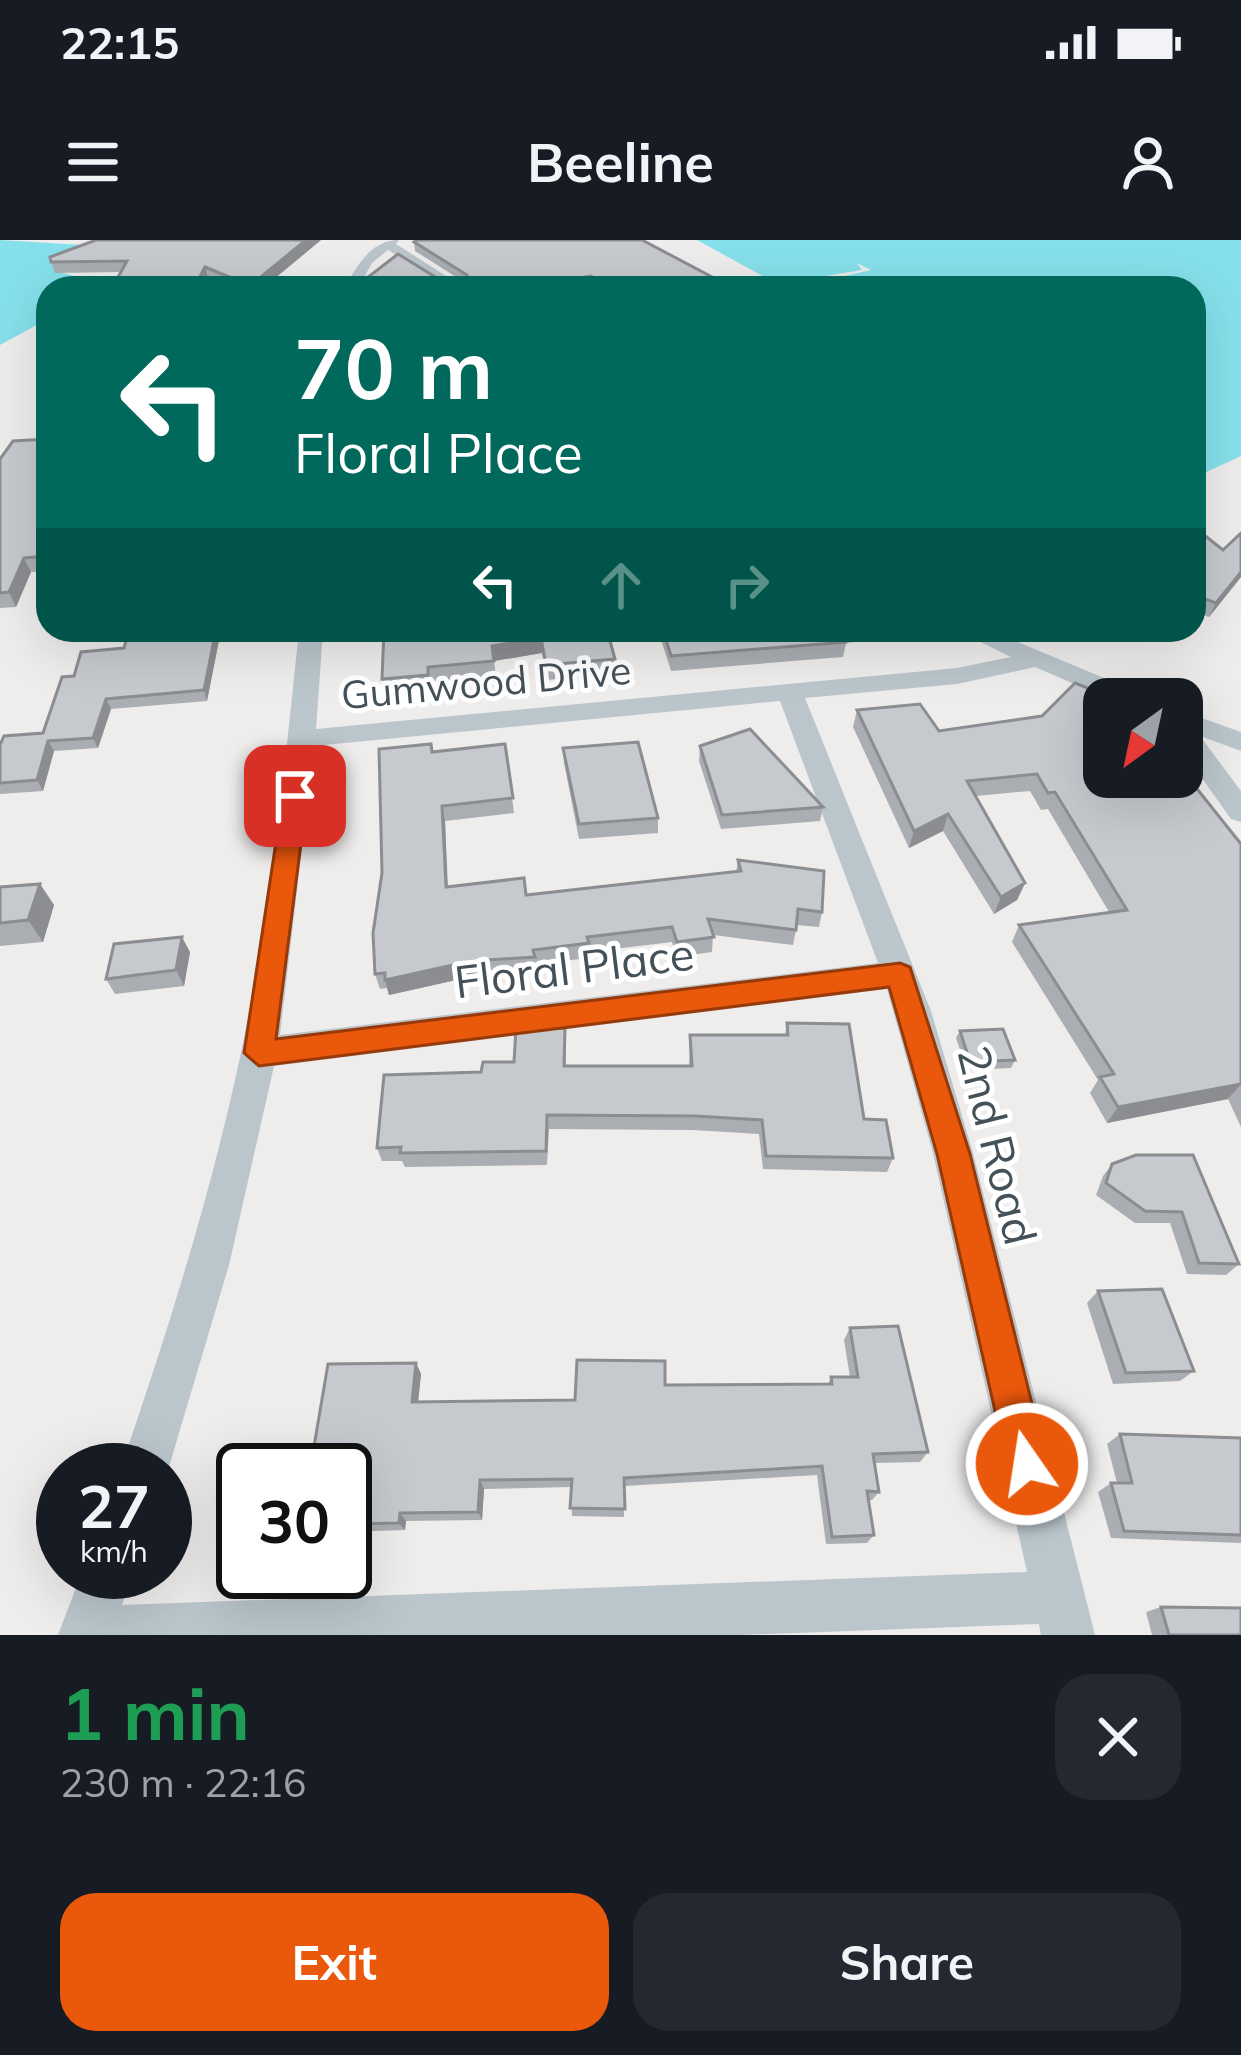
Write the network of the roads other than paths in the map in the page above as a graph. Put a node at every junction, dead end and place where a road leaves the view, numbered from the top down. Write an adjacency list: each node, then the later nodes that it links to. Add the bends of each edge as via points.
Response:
1 (390, 242): 2 (street); 3 (street)
2 (361, 276)
3 (440, 276)
4 (310, 642): 10 (street)
5 (994, 642): 6 (street)
6 (1034, 660): 7 (street); 8 (street, Gumwood Drive, via 997,672)
7 (1083, 680)
8 (790, 693): 10 (street, Gumwood Drive); 14 (street, 2nd Road)
9 (1203, 727): 11 (street)
10 (302, 739): 15 (street)
11 (1241, 742)
12 (1203, 759): 13 (street)
13 (1241, 812)
14 (900, 974): 15 (street, Floral Place); 18 (street, 2nd Road, via 953,1154)
15 (259, 1053): 16 (street, via 194,1317)
16 (152, 1443)
17 (98, 1599): 19 (street)
18 (1063, 1616): 19 (street)
19 (86, 1634)

